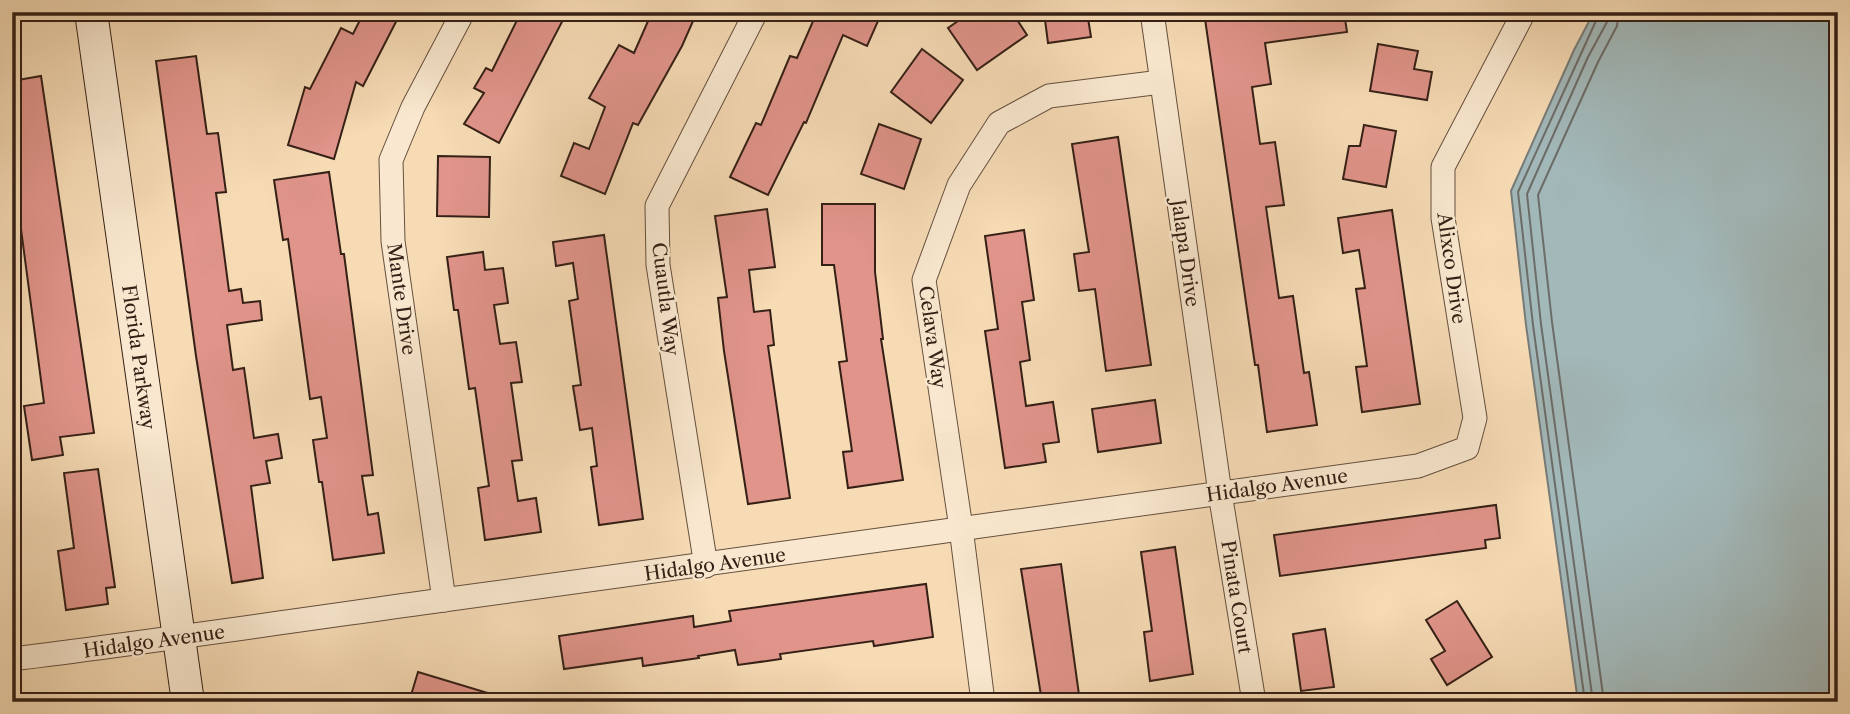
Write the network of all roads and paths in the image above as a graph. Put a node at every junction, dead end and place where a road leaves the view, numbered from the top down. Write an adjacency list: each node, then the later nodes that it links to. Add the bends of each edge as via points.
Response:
1 (91, 12): 12 (street, Florida Parkway)
2 (463, 12): 11 (street, Mante Drive, via 412,107 391,160 393,241)
3 (757, 12): 10 (street, Cuautla Way, via 657,206 658,265)
4 (1152, 12): 6 (street, Jalapa Drive)
5 (1524, 12): 7 (street, Alixco Drive, via 1443,167 1443,218 1475,418 1467,448)
6 (1161, 82): 8 (street, Jalapa Drive); 9 (street, Celava Way, via 1049,96 999,123 959,185 924,280)
7 (1419, 466): 8 (street, Hidalgo Avenue)
8 (1220, 493): 9 (street, Hidalgo Avenue); 16 (street, Pinata Court)
9 (961, 528): 10 (street, Hidalgo Avenue); 15 (street, Celava Way)
10 (706, 566): 11 (street, Hidalgo Avenue)
11 (444, 600): 12 (street, Hidalgo Avenue)
12 (178, 638): 13 (street, Hidalgo Avenue); 14 (street, Florida Parkway)
13 (12, 659)
14 (188, 702)
15 (984, 702)
16 (1254, 702)

